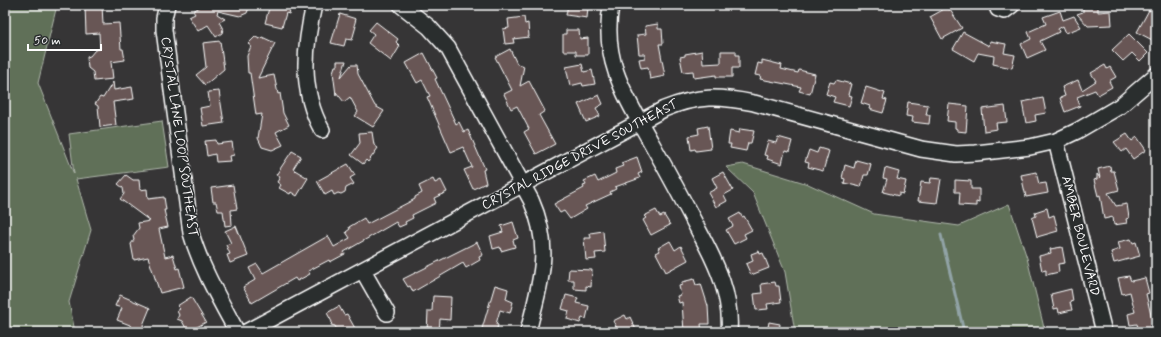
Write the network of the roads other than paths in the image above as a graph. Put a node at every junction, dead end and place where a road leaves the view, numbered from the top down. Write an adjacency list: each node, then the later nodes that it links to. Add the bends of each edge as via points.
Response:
1 (167, 5): 14 (street, CRYSTAL LANE LOOP SOUTHEAST, via 164,30 191,233 206,273)
2 (314, 5): 9 (street, via 306,46 306,77 313,114)
3 (401, 5): 11 (street, via 429,27 448,48)
4 (997, 5): 5 (street, via 998,9 1004,11)
5 (1012, 5)
6 (611, 6): 8 (street, via 608,28 613,65)
7 (1156, 74): 10 (street, CRYSTAL RIDGE DRIVE SOUTHEAST, via 1120,106)
8 (639, 122): 10 (street, CRYSTAL RIDGE DRIVE SOUTHEAST, via 683,101 714,97 754,103 936,152 956,154 1004,150); 11 (street, CRYSTAL RIDGE DRIVE SOUTHEAST); 17 (street, via 712,256 727,296)
9 (322, 130)
10 (1056, 141): 18 (street, AMBER BOULEVARD)
11 (522, 184): 12 (street, CRYSTAL RIDGE DRIVE SOUTHEAST); 16 (street, via 539,216 544,250 541,280)
12 (363, 271): 13 (street); 15 (street, CRYSTAL RIDGE DRIVE SOUTHEAST)
13 (387, 313)
14 (238, 332)
15 (246, 332)
16 (528, 332)
17 (729, 332)
18 (1104, 332)

